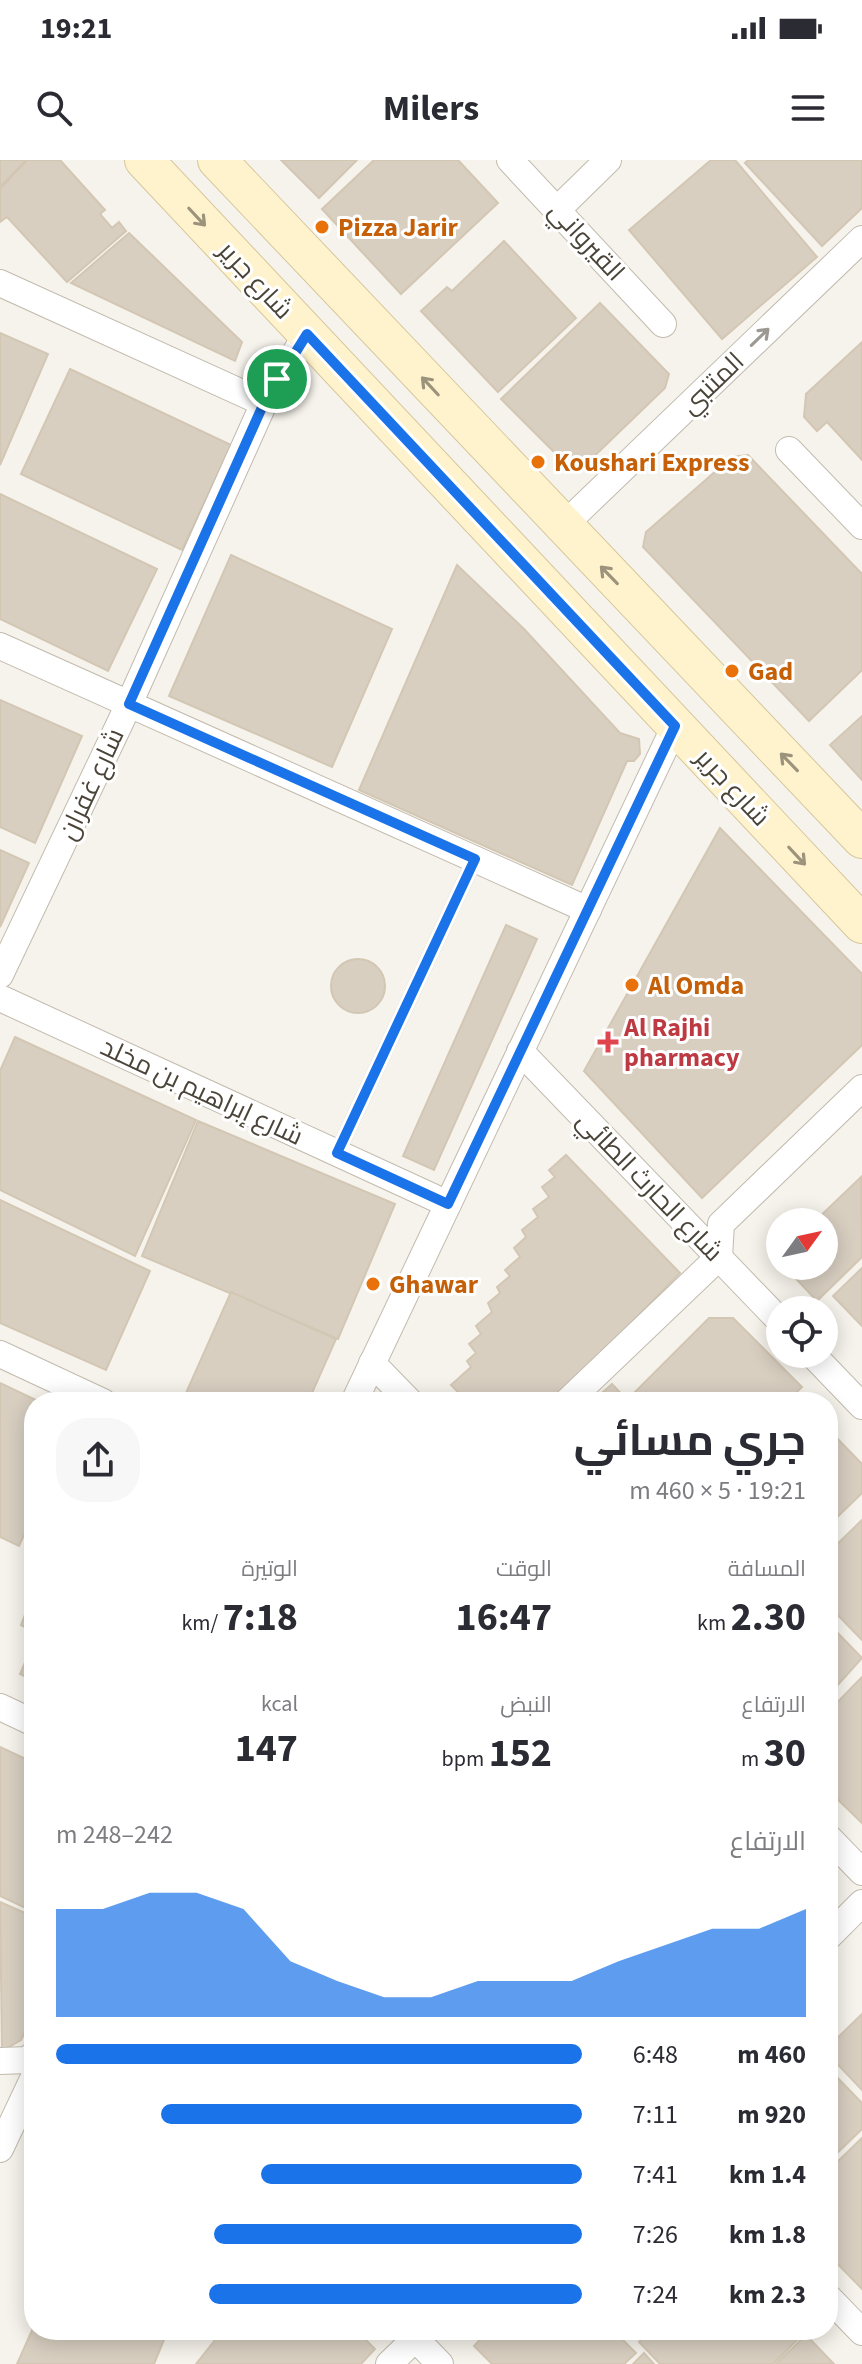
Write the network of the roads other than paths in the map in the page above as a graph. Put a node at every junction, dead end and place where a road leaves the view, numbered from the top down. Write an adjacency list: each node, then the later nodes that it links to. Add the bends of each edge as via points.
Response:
1 (144, 160): 9 (main road, شارع جرير, one-way to 9)
2 (217, 160): 13 (main road, شارع جرير, one-way to 2)
3 (510, 160): 5 (street, القيرواني)
4 (608, 160): 5 (street)
5 (558, 209): 8 (street, القيرواني)
6 (862, 239): 13 (street, المتنبي, one-way to 6)
7 (0, 283): 10 (street)
8 (663, 324)
9 (307, 334): 10 (street, شارع غفران); 16 (main road, شارع جرير)
10 (264, 403): 15 (street, شارع غفران)
11 (789, 450): 12 (street)
12 (862, 526)
13 (562, 527): 17 (main road, شارع جرير, one-way to 13)
14 (0, 646): 15 (street)
15 (129, 704): 18 (street); 21 (street, شارع غفران)
16 (675, 726): 19 (street); 20 (main road, شارع جرير, one-way to 20)
17 (862, 839)
18 (475, 859): 19 (street); 25 (lane)
19 (588, 910): 23 (street)
20 (862, 924)
21 (0, 975)
22 (0, 998): 25 (street, شارع إبراهيم بن مخلد)
23 (520, 1051): 26 (street); 27 (street, شارع الحارث الطائي)
24 (862, 1088): 27 (street, via 721,1224)
25 (337, 1153): 26 (street, شارع إبراهيم بن مخلد)
26 (448, 1204): 30 (street)
27 (719, 1257): 28 (street, شارع الحارث الطائي); 35 (street)
28 (766, 1306)
29 (0, 1354): 32 (street)
30 (372, 1363): 33 (street); 34 (street)
31 (825, 1368): 36 (street)
32 (82, 1392)
33 (359, 1392)
34 (400, 1392)
35 (577, 1392)
36 (862, 1406)
37 (0, 1707): 38 (street)
38 (24, 1718)
39 (838, 1847): 40 (street)
40 (862, 1872)
41 (862, 1903): 42 (street)
42 (838, 1927)
43 (24, 2060): 44 (street)
44 (0, 2061)
45 (24, 2098): 46 (street)
46 (0, 2149)
47 (838, 2307): 48 (street)
48 (862, 2332)
49 (409, 2340): 51 (street)
50 (421, 2340): 52 (street)
51 (389, 2364)
52 (440, 2364)

